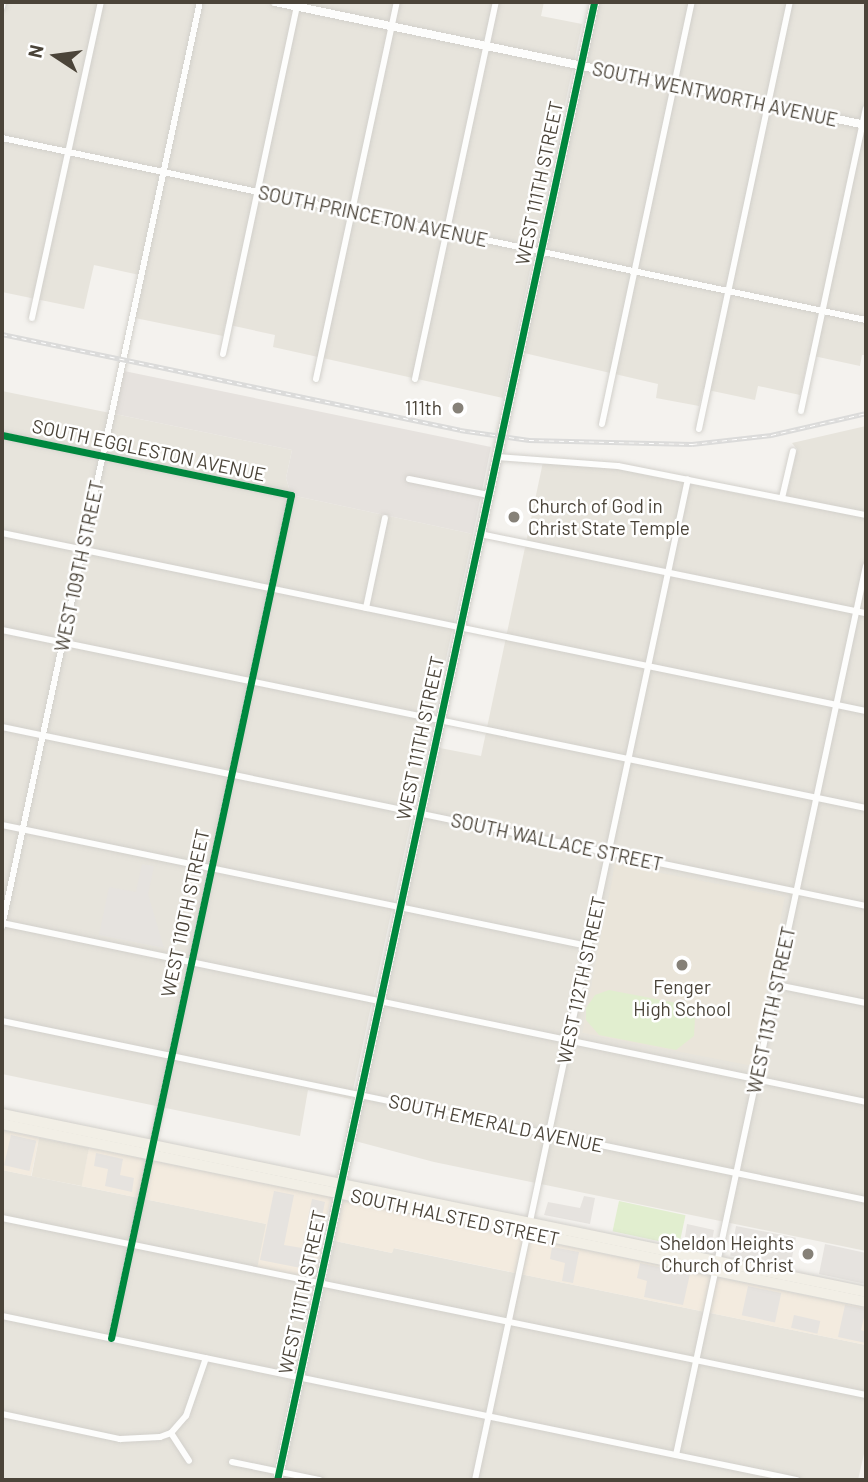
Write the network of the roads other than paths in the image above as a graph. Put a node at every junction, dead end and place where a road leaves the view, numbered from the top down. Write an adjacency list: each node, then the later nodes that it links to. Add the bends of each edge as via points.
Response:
1 (3, 2): 11 (street)
2 (101, 2): 20 (street)
3 (200, 2): 21 (street, WEST 109TH STREET)
4 (275, 2): 10 (street, SOUTH WENTWORTH AVENUE)
5 (397, 2): 12 (street)
6 (496, 2): 13 (street)
7 (594, 2): 14 (main road, WEST 111TH STREET)
8 (692, 2): 15 (street)
9 (790, 2): 16 (street)
10 (298, 4): 12 (street, SOUTH WENTWORTH AVENUE); 22 (street)
11 (2, 7)
12 (392, 26): 13 (street, SOUTH WENTWORTH AVENUE); 23 (street)
13 (486, 46): 14 (street, SOUTH WENTWORTH AVENUE); 24 (street)
14 (580, 66): 15 (street, SOUTH WENTWORTH AVENUE); 25 (main road, WEST 111TH STREET)
15 (674, 85): 16 (street, SOUTH WENTWORTH AVENUE); 26 (street)
16 (768, 105): 18 (street, SOUTH WENTWORTH AVENUE); 27 (street)
17 (866, 109): 18 (street)
18 (865, 125): 28 (street)
19 (2, 138): 20 (street, SOUTH PRINCETON AVENUE)
20 (69, 152): 21 (street, SOUTH PRINCETON AVENUE); 29 (street)
21 (163, 172): 22 (street, SOUTH PRINCETON AVENUE); 39 (street, WEST 109TH STREET)
22 (257, 192): 23 (street, SOUTH PRINCETON AVENUE); 31 (street)
23 (352, 212): 24 (street, SOUTH PRINCETON AVENUE); 32 (street)
24 (446, 232): 25 (street, SOUTH PRINCETON AVENUE); 33 (street)
25 (540, 253): 26 (street, SOUTH PRINCETON AVENUE); 40 (main road, WEST 111TH STREET)
26 (634, 272): 27 (street, SOUTH PRINCETON AVENUE); 35 (street)
27 (728, 292): 28 (street, SOUTH PRINCETON AVENUE); 36 (street)
28 (823, 312): 30 (street, SOUTH PRINCETON AVENUE); 34 (street)
29 (32, 318)
30 (866, 320)
31 (223, 354)
32 (316, 379)
33 (415, 379)
34 (802, 411)
35 (602, 424)
36 (699, 429)
37 (2, 435): 39 (street, SOUTH EGGLESTON AVENUE)
38 (793, 451): 45 (street)
39 (103, 456): 43 (street, SOUTH EGGLESTON AVENUE); 50 (street, WEST 109TH STREET)
40 (497, 457): 42 (street, via 604,463); 44 (main road, WEST 111TH STREET)
41 (409, 479): 44 (street)
42 (688, 479): 45 (street); 52 (street, WEST 112TH STREET)
43 (291, 495): 53 (street, WEST 110TH STREET)
44 (488, 495): 49 (main road, WEST 111TH STREET)
45 (782, 498): 46 (street)
46 (866, 515)
47 (385, 519): 54 (street)
48 (2, 533): 50 (street)
49 (480, 534): 52 (street); 57 (main road, WEST 111TH STREET)
50 (82, 550): 53 (street); 59 (street, WEST 109TH STREET)
51 (866, 566): 55 (street, WEST 113TH STREET)
52 (668, 573): 55 (street); 60 (street, WEST 112TH STREET)
53 (271, 589): 54 (street); 61 (street, WEST 110TH STREET)
54 (366, 608): 57 (street)
55 (856, 611): 56 (street); 62 (street, WEST 113TH STREET)
56 (866, 613)
57 (460, 628): 60 (street); 64 (main road, WEST 111TH STREET)
58 (2, 630): 59 (street)
59 (62, 643): 61 (street); 66 (street, WEST 109TH STREET)
60 (648, 666): 62 (street); 67 (street, WEST 112TH STREET)
61 (251, 682): 64 (street); 68 (street, WEST 110TH STREET)
62 (837, 705): 63 (street); 69 (street, WEST 113TH STREET)
63 (866, 711)
64 (440, 721): 67 (street); 71 (main road, WEST 111TH STREET)
65 (2, 727): 66 (street, SOUTH WALLACE STREET)
66 (43, 735): 68 (street, SOUTH WALLACE STREET); 73 (street, WEST 109TH STREET)
67 (628, 759): 69 (street); 74 (street, WEST 112TH STREET)
68 (231, 774): 71 (street, SOUTH WALLACE STREET); 75 (street, WEST 110TH STREET)
69 (817, 798): 70 (street); 76 (street, WEST 113TH STREET)
70 (866, 808)
71 (420, 813): 74 (street, SOUTH WALLACE STREET); 78 (main road, WEST 111TH STREET)
72 (2, 825): 73 (street)
73 (22, 829): 75 (street); 79 (street, WEST 109TH STREET)
74 (608, 852): 76 (street, SOUTH WALLACE STREET); 80 (street, WEST 112TH STREET)
75 (211, 868): 78 (street); 81 (street, WEST 110TH STREET)
76 (797, 891): 77 (street, SOUTH WALLACE STREET); 82 (street, WEST 113TH STREET)
77 (866, 905)
78 (400, 907): 80 (street); 83 (main road, WEST 111TH STREET)
79 (2, 924): 81 (street)
80 (588, 946): 86 (street, WEST 112TH STREET)
81 (191, 962): 83 (street); 87 (street, WEST 110TH STREET)
82 (777, 985): 84 (street); 88 (street, WEST 113TH STREET)
83 (380, 1001): 86 (street); 89 (main road, WEST 111TH STREET)
84 (866, 1003)
85 (2, 1021): 87 (street, SOUTH EMERALD AVENUE)
86 (568, 1040): 88 (street); 93 (street, WEST 112TH STREET)
87 (171, 1056): 89 (street, SOUTH EMERALD AVENUE); 94 (street, WEST 110TH STREET)
88 (757, 1079): 90 (street); 95 (street, WEST 113TH STREET)
89 (360, 1095): 93 (street, SOUTH EMERALD AVENUE); 96 (main road, WEST 111TH STREET)
90 (866, 1102)
91 (2, 1114): 94 (main road, SOUTH HALSTED STREET)
92 (2, 1124): 94 (main road, SOUTH HALSTED STREET)
93 (548, 1134): 95 (street, SOUTH EMERALD AVENUE); 99 (street, WEST 112TH STREET)
94 (151, 1149): 96 (main road, SOUTH HALSTED STREET); 100 (street, WEST 110TH STREET)
95 (737, 1173): 97 (street, SOUTH EMERALD AVENUE); 101 (street, WEST 113TH STREET)
96 (340, 1189): 99 (main road, SOUTH HALSTED STREET); 102 (main road, WEST 111TH STREET)
97 (866, 1200)
98 (2, 1218): 100 (street)
99 (528, 1227): 101 (main road, SOUTH HALSTED STREET); 106 (street, WEST 112TH STREET)
100 (131, 1244): 102 (street); 107 (street, WEST 110TH STREET)
101 (717, 1266): 103 (main road, SOUTH HALSTED STREET); 104 (main road, SOUTH HALSTED STREET); 109 (street, WEST 113TH STREET)
102 (320, 1283): 106 (street); 110 (main road, WEST 111TH STREET)
103 (866, 1292)
104 (866, 1302)
105 (2, 1316): 107 (street)
106 (508, 1322): 109 (street); 113 (street, WEST 112TH STREET)
107 (111, 1338): 108 (street)
108 (206, 1358): 110 (street); 114 (street, via 192,1406)
109 (697, 1360): 111 (street); 115 (street, WEST 113TH STREET)
110 (299, 1377): 113 (street); 118 (main road, WEST 111TH STREET)
111 (866, 1395)
112 (2, 1414): 114 (street, via 130,1440)
113 (488, 1417): 115 (street); 120 (street, WEST 112TH STREET)
114 (171, 1433): 116 (street)
115 (676, 1455): 121 (street)
116 (189, 1461)
117 (232, 1462): 118 (street)
118 (278, 1476): 119 (street)
119 (320, 1480)
120 (475, 1480)
121 (797, 1480)

